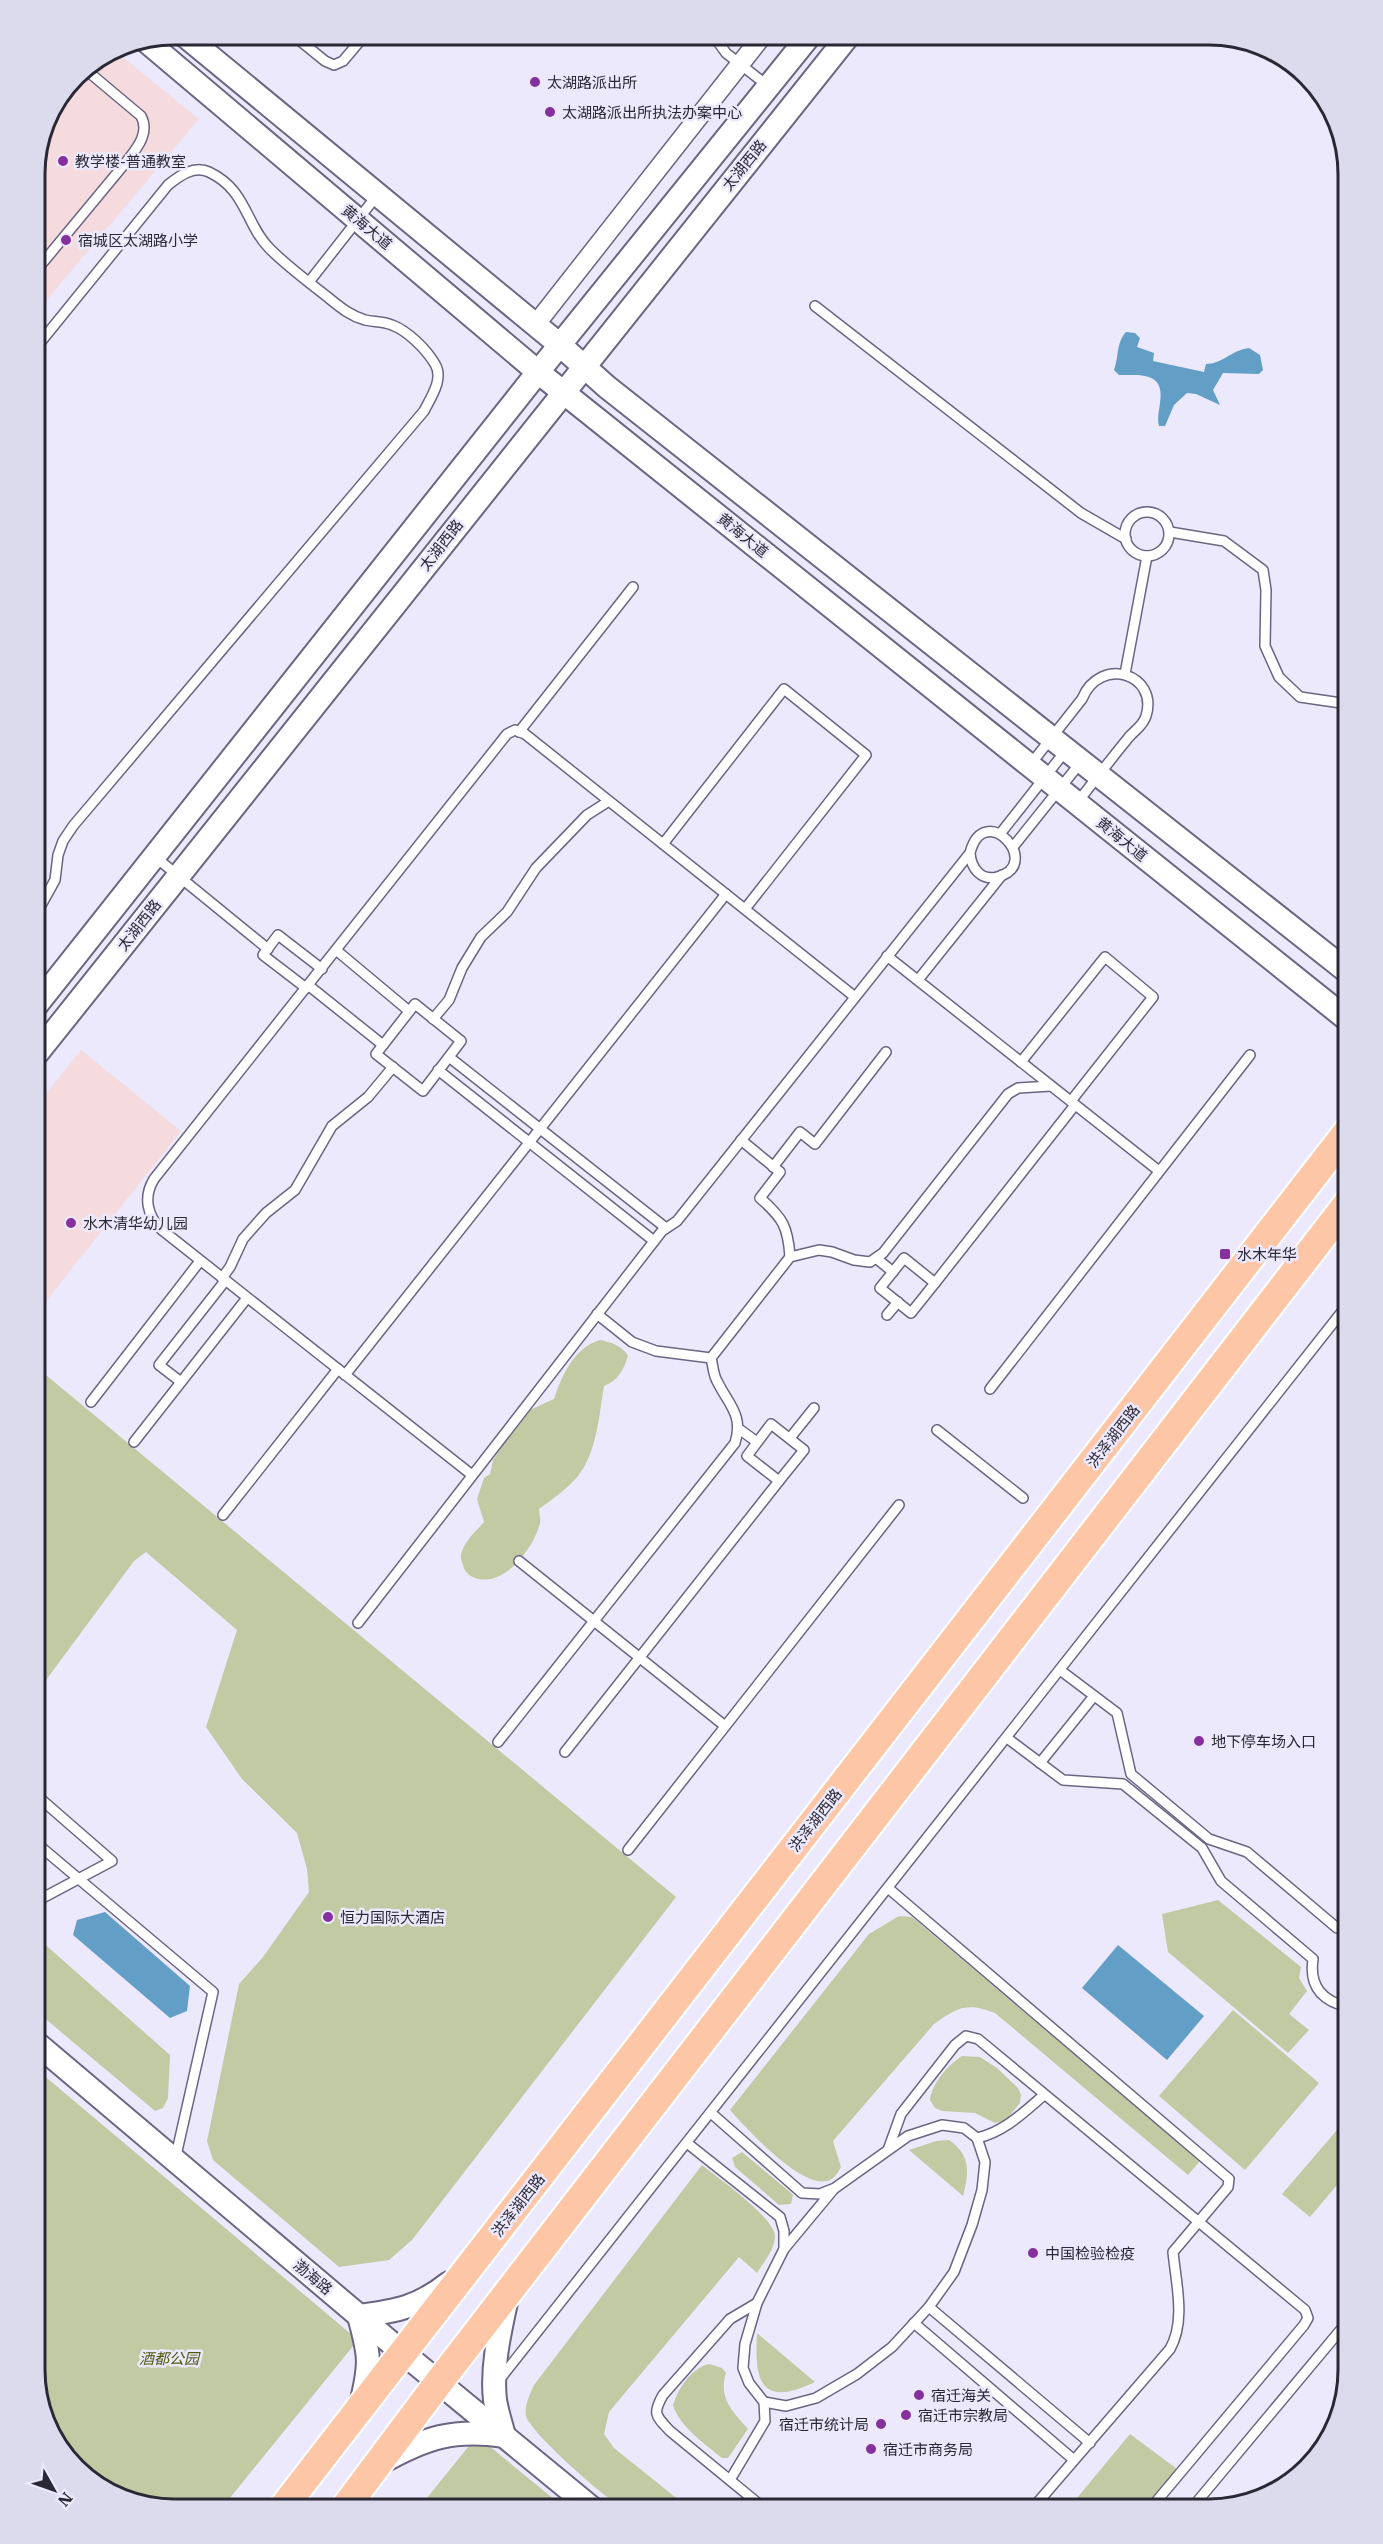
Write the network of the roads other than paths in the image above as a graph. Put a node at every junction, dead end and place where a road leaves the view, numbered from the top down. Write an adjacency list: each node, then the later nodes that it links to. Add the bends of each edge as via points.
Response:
1 (197, 45): 12 (street)
2 (306, 45): 3 (lane, via 334,65 343,61)
3 (356, 45)
4 (720, 45): 9 (lane)
5 (755, 45): 9 (street)
6 (802, 45): 11 (street, 太湖西路)
7 (841, 45): 20 (street, 太湖西路)
8 (158, 46): 13 (street, 黄海大道)
9 (740, 64): 11 (lane); 17 (street)
10 (92, 75): 14 (lane, via 141,116 144,134 127,161)
11 (768, 86): 19 (street, 太湖西路)
12 (378, 194): 13 (lane); 17 (street)
13 (358, 220): 15 (lane); 21 (street, 黄海大道)
14 (45, 260)
15 (309, 282): 18 (lane, via 256,233 235,193 219,178 194,170 168,185); 41 (lane, via 347,313 394,326 422,346 436,366 439,376 435,389 424,411 73,826 63,841 55,880)
16 (815, 306): 24 (lane, via 1082,513)
17 (536, 324): 19 (street)
18 (45, 337)
19 (560, 345): 20 (street); 21 (street, 太湖西路)
20 (584, 366): 22 (street, 太湖西路); 30 (street)
21 (538, 372): 22 (street, 黄海大道); 37 (street, 太湖西路)
22 (562, 391): 31 (street, 黄海大道); 39 (street, 太湖西路)
23 (1170, 532): 24 (lane, via 1158,514 1144,512 1131,518); 25 (lane, via 1166,546); 28 (lane, via 1224,541 1263,570 1266,646 1279,677 1300,697)
24 (1126, 539): 25 (lane, via 1133,551)
25 (1147, 556): 27 (lane)
26 (633, 586): 29 (lane)
27 (1125, 674): 30 (lane, via 1103,675 1094,680); 30 (lane, via 1135,680 1147,697 1146,719)
28 (1338, 703)
29 (519, 732): 32 (lane); 44 (lane, via 515,729 507,734)
30 (1075, 756): 31 (lane); 31 (lane); 31 (lane); 31 (lane); 46 (street)
31 (1053, 783): 33 (lane); 35 (lane); 53 (street, 黄海大道)
32 (609, 801): 34 (lane); 54 (lane, via 587,815 536,868 507,912 481,937 449,1000)
33 (1000, 834): 35 (lane); 36 (lane, via 981,835)
34 (663, 844): 40 (lane); 42 (lane, via 784,689 867,755)
35 (1013, 847): 38 (lane, via 1014,861)
36 (970, 853): 38 (lane, via 978,873 991,878); 45 (lane)
37 (154, 856): 39 (lane); 50 (street, 太湖西路)
38 (1002, 875): 48 (lane)
39 (178, 876): 43 (lane); 55 (street, 太湖西路)
40 (726, 894): 42 (lane); 65 (lane)
41 (45, 898)
42 (745, 909): 51 (lane)
43 (268, 949): 47 (lane, via 278,935); 49 (lane, via 263,955)
44 (336, 950): 47 (lane); 52 (lane)
45 (888, 956): 48 (lane); 51 (lane)
46 (1338, 964)
47 (322, 969): 49 (lane)
48 (918, 981): 60 (lane)
49 (307, 987): 56 (lane); 78 (lane, via 148,1189 147,1201 155,1224)
50 (45, 994)
51 (855, 997): 66 (lane)
52 (409, 1011): 54 (lane, via 415,1004); 56 (lane)
53 (1338, 1013)
54 (433, 1019): 59 (lane, via 461,1041)
55 (45, 1043)
56 (383, 1045): 61 (lane, via 376,1054)
57 (886, 1052): 69 (lane, via 815,1144 800,1132)
58 (1250, 1055): 70 (lane)
59 (448, 1057): 62 (lane); 65 (lane)
60 (1021, 1062): 63 (lane); 64 (lane, via 1105,957 1153,997)
61 (393, 1067): 62 (lane, via 423,1091); 80 (lane, via 368,1097 332,1126 295,1190 266,1213 243,1239)
62 (438, 1071): 67 (lane)
63 (1051, 1086): 64 (lane); 77 (lane, via 1018,1088 1008,1095)
64 (1073, 1103): 70 (lane); 81 (lane)
65 (540, 1129): 67 (lane); 74 (lane)
66 (741, 1140): 69 (lane); 74 (lane, via 677,1221)
67 (529, 1143): 75 (lane); 88 (lane)
68 (1338, 1144): 71 (main road, 洪泽湖西路)
69 (773, 1167): 76 (lane, via 780,1172 760,1198 785,1225)
70 (1159, 1171): 90 (lane)
71 (1310, 1181): 72 (main road, via 1334,1182); 132 (main road, 洪泽湖西路)
72 (1338, 1187)
73 (1338, 1217): 133 (main road)
74 (666, 1228): 75 (lane)
75 (654, 1241): 84 (lane)
76 (790, 1257): 77 (lane, via 819,1250 854,1260 870,1262); 87 (lane)
77 (876, 1258): 79 (lane)
78 (200, 1261): 80 (lane); 91 (lane)
79 (892, 1272): 81 (lane, via 904,1258); 83 (lane, via 880,1288)
80 (224, 1279): 82 (lane); 89 (lane, via 159,1365)
81 (935, 1283): 83 (lane, via 911,1313)
82 (247, 1298): 88 (lane); 89 (lane)
83 (898, 1302): 85 (lane)
84 (597, 1314): 87 (lane, via 632,1342 656,1352); 98 (lane)
85 (887, 1315)
86 (1338, 1317): 107 (lane)
87 (711, 1358): 93 (lane, via 715,1379)
88 (341, 1372): 98 (lane); 102 (lane)
89 (181, 1382): 96 (lane)
90 (990, 1389)
91 (91, 1402)
92 (814, 1407): 95 (lane)
93 (739, 1429): 97 (lane); 104 (lane, via 735,1443)
94 (937, 1430): 100 (lane)
95 (789, 1438): 97 (lane, via 771,1424); 99 (lane, via 804,1450)
96 (134, 1442)
97 (757, 1442): 99 (lane, via 747,1456)
98 (472, 1475): 105 (lane)
99 (779, 1481): 106 (lane)
100 (1023, 1498)
101 (899, 1505): 109 (lane)
102 (223, 1515)
103 (519, 1561): 104 (lane)
104 (594, 1621): 106 (lane); 111 (lane)
105 (358, 1623)
106 (640, 1658): 109 (lane); 112 (lane)
107 (1060, 1670): 108 (lane); 110 (lane)
108 (1094, 1696): 113 (lane); 120 (lane, via 1118,1713 1131,1774 1209,1839 1247,1852)
109 (725, 1726): 115 (lane)
110 (1007, 1738): 113 (lane); 118 (lane)
111 (498, 1742)
112 (565, 1752)
113 (1040, 1763): 121 (lane, via 1063,1780 1123,1784 1203,1848 1221,1881 1313,1959 1311,1973 1315,1986)
114 (45, 1803): 117 (lane, via 112,1861)
115 (628, 1850)
116 (45, 1851): 117 (lane)
117 (79, 1879): 119 (lane); 128 (lane, via 213,1992)
118 (888, 1888): 124 (lane); 130 (lane, via 1229,2179 1228,2187)
119 (45, 1896)
120 (1338, 1928)
121 (1338, 2004)
122 (45, 2051): 128 (street, 渤海路)
123 (1044, 2095): 125 (lane, via 993,2135); 127 (lane, via 978,2039 966,2036 900,2114); 130 (lane)
124 (711, 2113): 126 (lane); 129 (lane, via 802,2193 820,2194)
125 (977, 2138): 127 (lane, via 964,2128 942,2125 908,2136); 135 (lane, via 985,2162 982,2190 954,2272)
126 (687, 2143): 131 (lane, via 780,2217); 141 (lane)
127 (888, 2150): 129 (lane)
128 (175, 2160): 136 (street, 渤海路)
129 (835, 2188): 131 (lane)
130 (1199, 2223): 146 (lane, via 1173,2252 1177,2337); 157 (lane, via 1305,2310 1308,2318)
131 (784, 2249): 134 (lane)
132 (471, 2265): 136 (street, via 431,2297 408,2308); 139 (main road, 洪泽湖西路)
133 (508, 2293): 140 (main road); 141 (street)
134 (757, 2303): 142 (lane, via 745,2344 743,2368); 150 (lane, via 730,2319 656,2407 657,2417 670,2431)
135 (929, 2307): 137 (lane); 146 (lane)
136 (359, 2316): 139 (street, 渤海路); 143 (street, via 369,2352 369,2371)
137 (914, 2323): 142 (lane, via 892,2347 857,2374 816,2398 786,2406); 148 (lane)
138 (1338, 2333): 158 (lane)
139 (403, 2353): 140 (street, 渤海路); 143 (main road, 洪泽湖西路)
140 (439, 2382): 144 (street, 渤海路); 149 (main road)
141 (495, 2384): 144 (lane); 145 (street)
142 (764, 2402): 150 (lane, via 765,2421)
143 (360, 2408): 147 (main road, 洪泽湖西路)
144 (474, 2411): 145 (street, 渤海路)
145 (504, 2436): 149 (street, via 481,2432 431,2438); 154 (street, 渤海路)
146 (1090, 2443): 148 (lane)
147 (320, 2460): 151 (main road); 152 (main road, 洪泽湖西路)
148 (1074, 2460): 156 (lane)
149 (378, 2464): 153 (main road)
150 (730, 2480): 155 (lane)
151 (278, 2499)
152 (290, 2499)
153 (352, 2499)
154 (581, 2499)
155 (753, 2499)
156 (1041, 2499)
157 (1159, 2499)
158 (1200, 2499)

